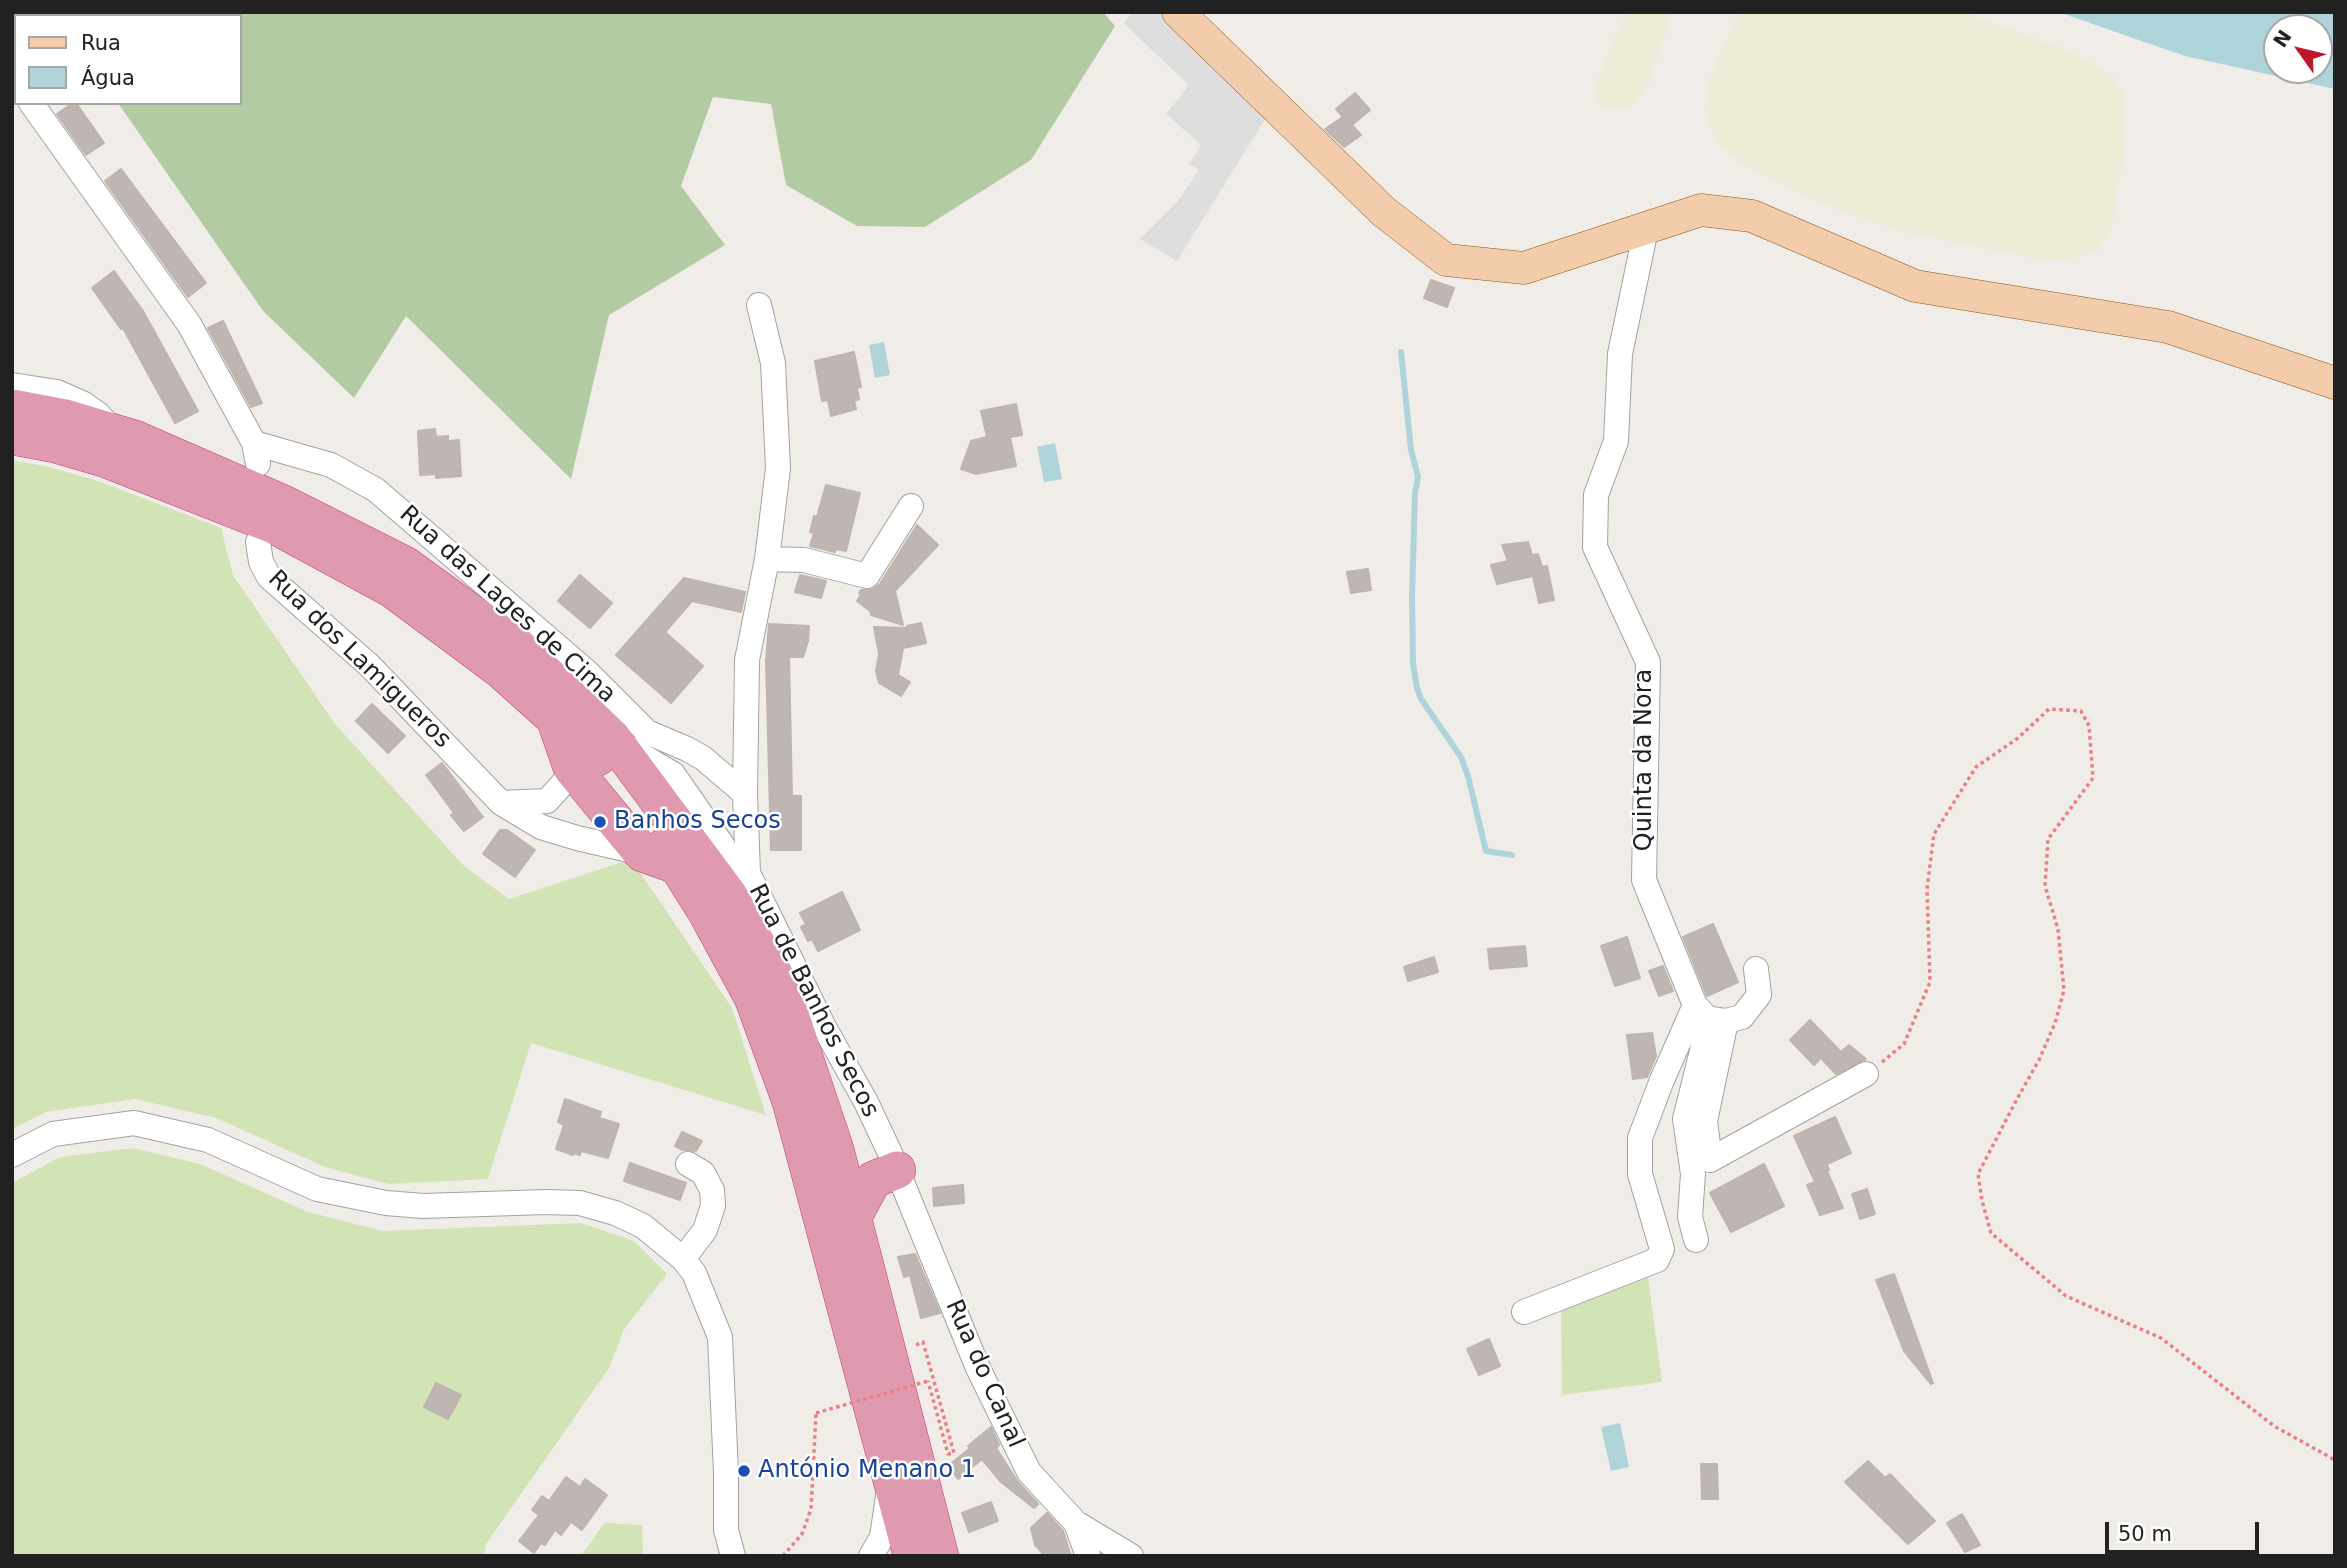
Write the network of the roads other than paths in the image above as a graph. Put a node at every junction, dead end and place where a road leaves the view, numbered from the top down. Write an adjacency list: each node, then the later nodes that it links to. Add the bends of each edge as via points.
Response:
1 (1178, 12): 3 (main road, via 1384,212 1446,260 1524,268)
2 (32, 105): 15 (street, Rua das Lages de Cima, via 189,324 256,453 331,465 376,490 586,671 647,732 703,758)
3 (1646, 229): 5 (main road, via 1701,210 1752,216 1915,286 2168,327); 20 (street, Quinta da Nora, via 1620,354 1616,441 1597,495 1595,547 1648,662 1644,880)
4 (759, 305): 12 (street, Rua de Banhos Secos, via 773,363 778,434)
5 (2335, 383)
6 (12, 385): 8 (street, via 57,392 84,404)
7 (12, 408): 8 (highway)
8 (116, 433): 22 (highway, via 286,505 405,565 518,647 612,738 729,896 780,985)
9 (12, 436): 13 (highway, via 106,459 274,525 392,589 501,670)
10 (911, 506): 12 (street, via 867,576 804,560)
11 (258, 542): 16 (street, Rua dos Lamigueros, via 268,577 370,666)
12 (767, 559): 15 (street, Rua de Banhos Secos, via 747,660)
13 (555, 719): 14 (highway); 18 (highway, via 595,753)
14 (572, 768): 16 (street, via 547,801); 17 (highway)
15 (745, 794): 24 (street, Rua de Banhos Secos, via 748,873)
16 (501, 803): 17 (street, Rua dos Lamigueros, via 541,827)
17 (642, 853): 18 (highway)
18 (679, 866): 31 (highway, via 753,998 791,1102 891,1474)
19 (1756, 969): 20 (street, via 1759,995 1742,1017)
20 (1709, 1015): 21 (street, via 1705,1121 1710,1160); 27 (street, via 1685,1119 1693,1174 1690,1217); 29 (street, via 1661,1080 1640,1138 1640,1174 1662,1249 1657,1260)
21 (1867, 1074)
22 (835, 1149): 24 (highway, via 869,1162); 26 (highway)
23 (12, 1155): 28 (street, via 53,1134 134,1123 208,1140 317,1188 386,1203 580,1203 643,1226)
24 (893, 1161): 26 (highway, via 873,1180); 30 (street, Rua do Canal, via 978,1368 1029,1472)
25 (688, 1164): 28 (street, via 703,1173 712,1190 713,1206 705,1230)
26 (853, 1217): 33 (highway)
27 (1696, 1240)
28 (682, 1259): 32 (street, via 694,1273 720,1337 726,1530)
29 (1524, 1312)
30 (1076, 1523): 34 (street); 35 (street, Rua do Canal)
31 (888, 1551)
32 (733, 1556)
33 (940, 1556)
34 (1088, 1556)
35 (1131, 1556)

